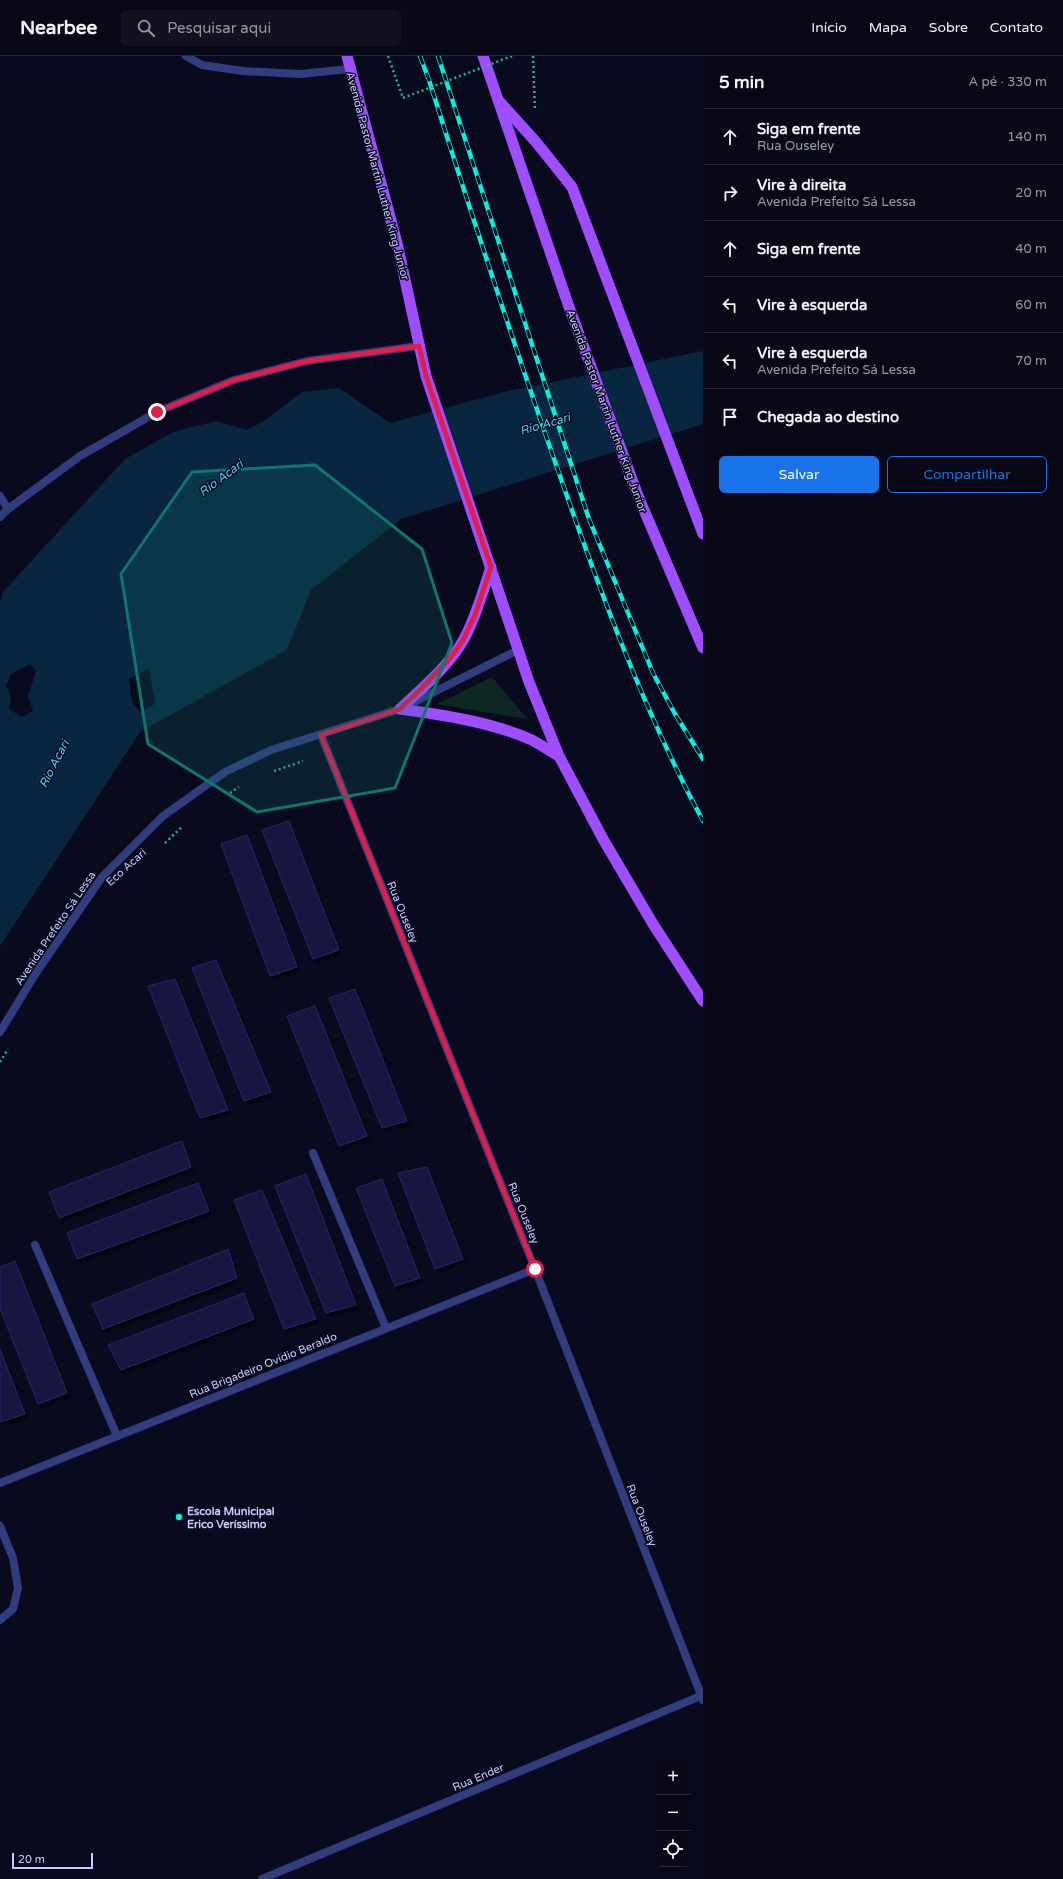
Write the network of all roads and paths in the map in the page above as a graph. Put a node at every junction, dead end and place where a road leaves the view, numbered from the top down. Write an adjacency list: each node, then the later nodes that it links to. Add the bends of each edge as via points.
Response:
1 (186, 56): 7 (street, via 202,65 243,71 300,74)
2 (346, 56): 7 (main road, Avenida Pastor Martin Luther King Junior)
3 (388, 56): 5 (path, bridge, via 403,98)
4 (483, 56): 8 (main road, Avenida Pastor Martin Luther King Junior)
5 (512, 56)
6 (533, 56): 9 (path)
7 (349, 69): 10 (main road, Avenida Pastor Martin Luther King Junior, via 397,243)
8 (496, 98): 9 (main road); 16 (main road, Avenida Pastor Martin Luther King Junior, via 638,496)
9 (536, 142): 14 (main road, via 572,187)
10 (419, 346): 12 (street, via 307,361 234,380 157,412 80,456); 15 (main road, Avenida Pastor Martin Luther King Junior, via 426,376)
11 (0, 496): 12 (street)
12 (8, 509): 13 (street)
13 (0, 517)
14 (703, 534)
15 (491, 567): 17 (main road, Avenida Pastor Martin Luther King Junior); 18 (main road, via 475,615 463,640 451,657)
16 (703, 648)
17 (518, 650): 18 (street, Avenida Prefeito Sá Lessa); 21 (main road, Avenida Pastor Martin Luther King Junior)
18 (400, 709): 19 (street, Avenida Prefeito Sá Lessa); 21 (main road, via 427,712 491,726 532,740)
19 (321, 735): 20 (street, Rua Ouseley); 28 (street, Avenida Prefeito Sá Lessa, via 271,750 225,772 163,816 102,877 36,973)
20 (327, 753): 22 (path); 33 (street, Rua Ouseley)
21 (559, 756): 27 (main road, Avenida Pastor Martin Luther King Junior, via 603,839 653,924)
22 (268, 773)
23 (240, 786): 24 (path)
24 (228, 795)
25 (184, 825): 26 (path, Eco Acari)
26 (161, 846)
27 (703, 1001)
28 (0, 1032)
29 (12, 1042): 30 (path)
30 (0, 1062)
31 (313, 1153): 34 (street)
32 (35, 1245): 35 (street)
33 (535, 1269): 34 (street, Rua Brigadeiro Ovídio Beraldo); 39 (street, Rua Ouseley)
34 (386, 1328): 35 (street, Rua Brigadeiro Ovídio Beraldo)
35 (117, 1436): 36 (street, Rua Brigadeiro Ovídio Beraldo)
36 (0, 1482)
37 (0, 1526): 38 (street, via 13,1558 18,1588 13,1609)
38 (0, 1620)
39 (702, 1697): 40 (street, Rua Ender)
40 (262, 1879)

